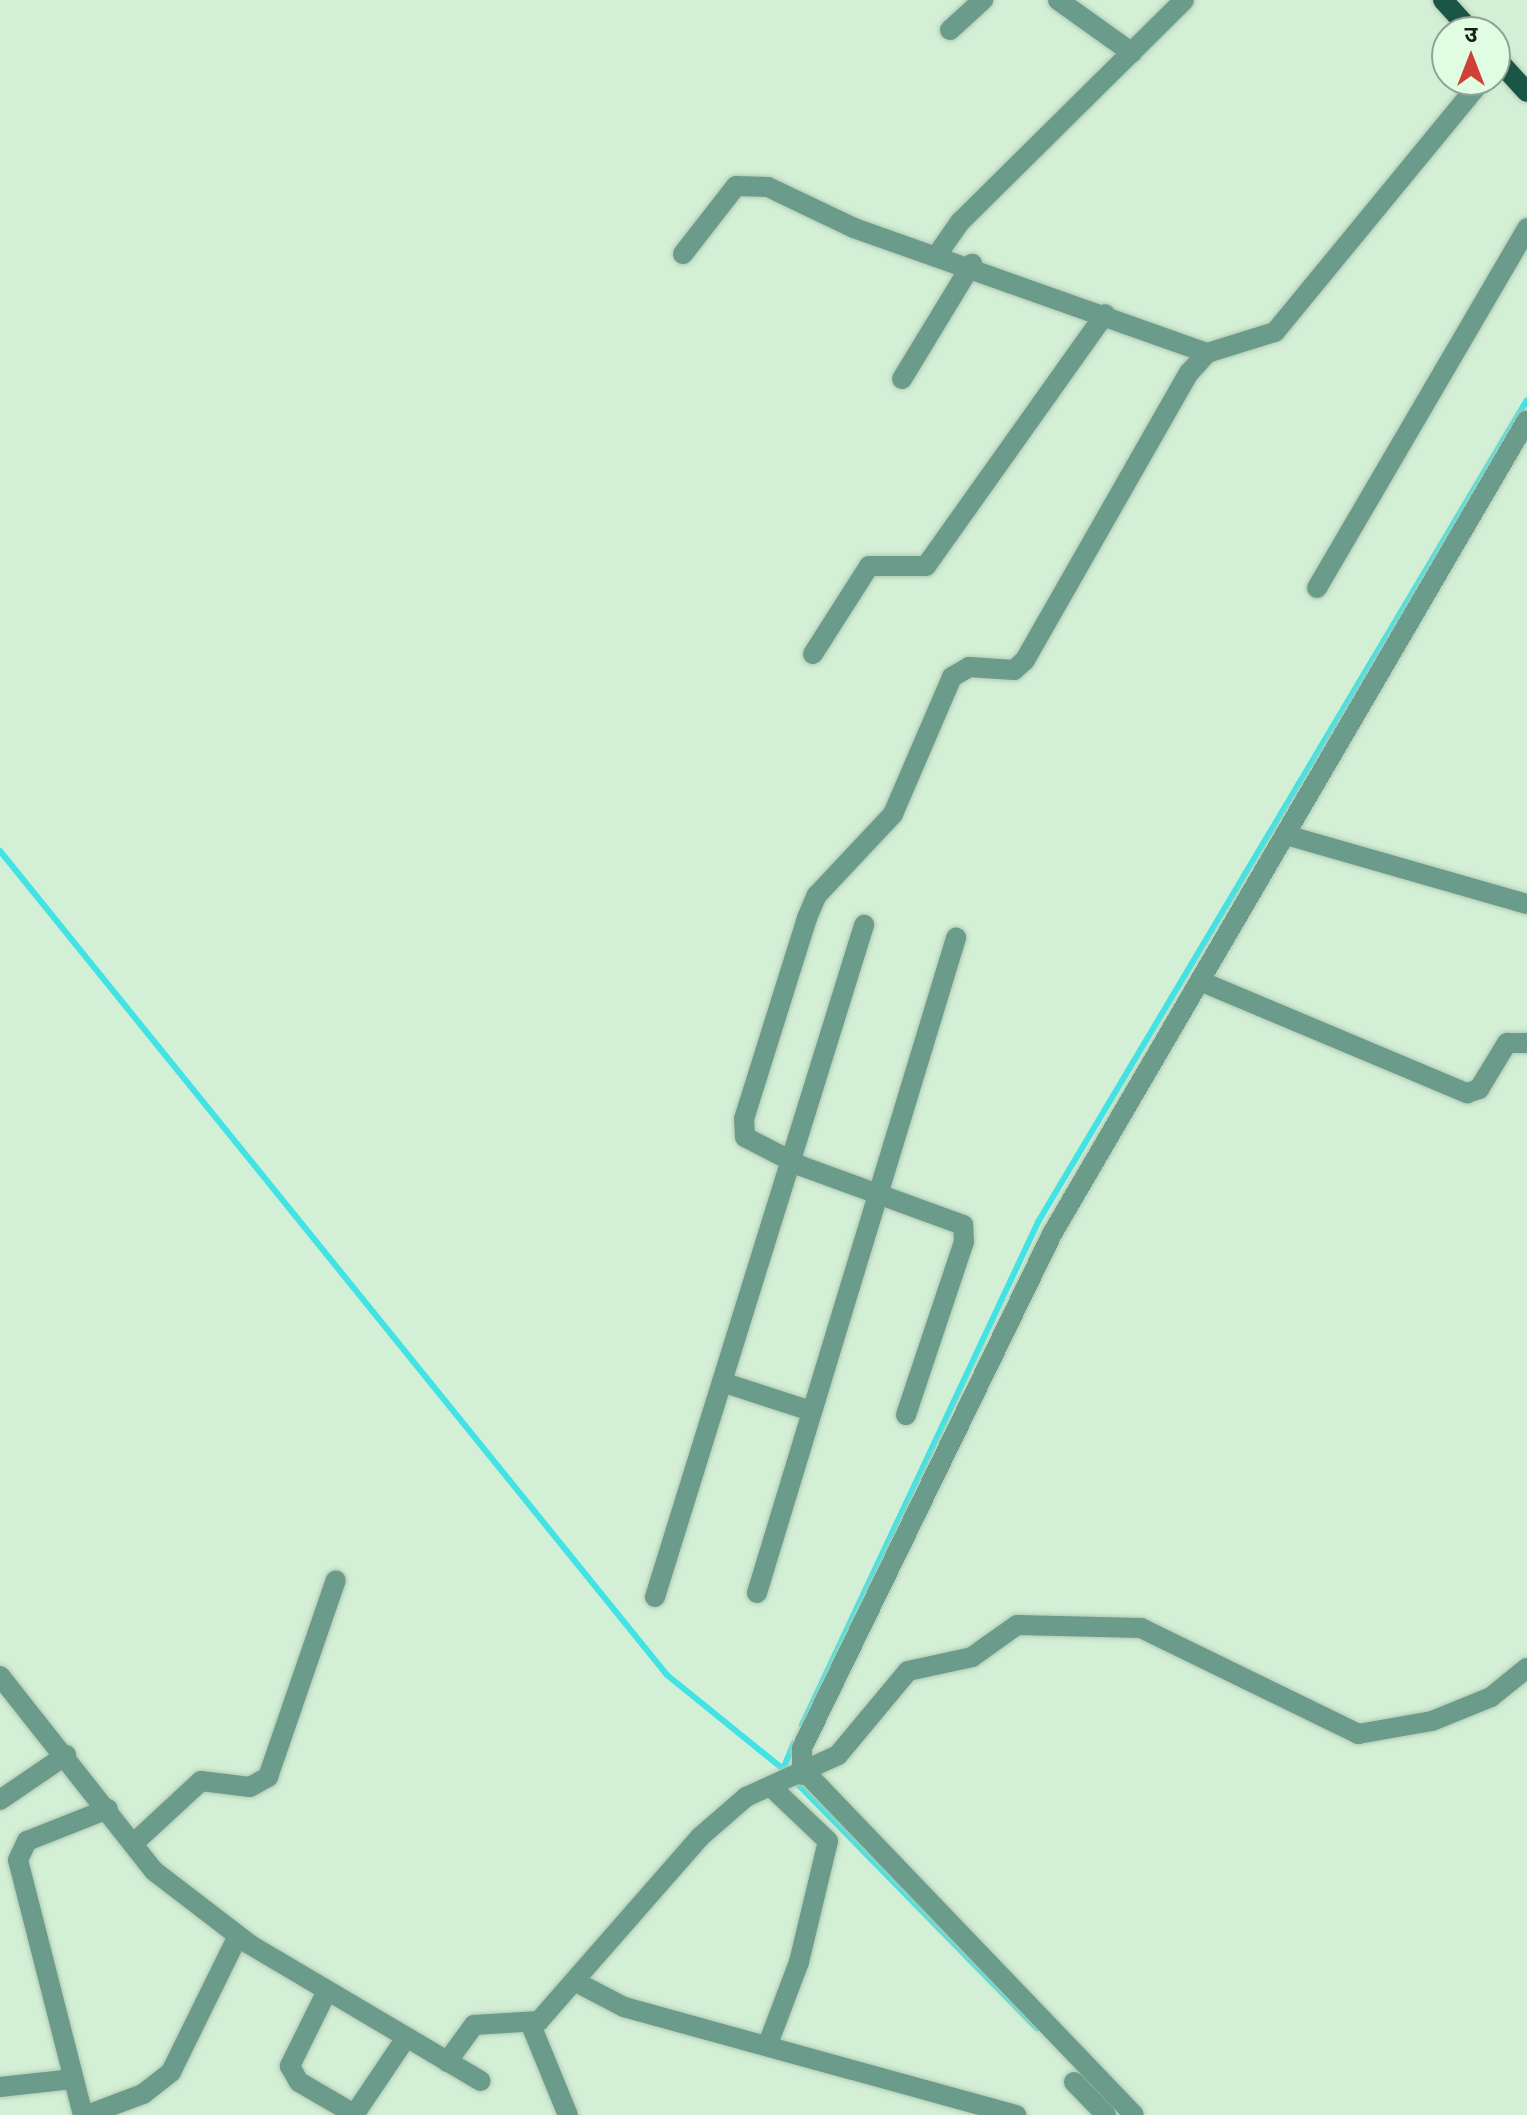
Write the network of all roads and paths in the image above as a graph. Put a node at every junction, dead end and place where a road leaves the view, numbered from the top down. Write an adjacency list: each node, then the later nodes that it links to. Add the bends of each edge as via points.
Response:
1 (983, 0): 6 (street)
2 (1058, 0): 7 (street)
3 (1184, 0): 7 (street)
4 (1443, 0): 5 (main road)
5 (1458, 16)
6 (950, 30)
7 (1132, 53): 12 (street, via 960,222)
8 (1511, 75): 9 (main road)
9 (1527, 92)
10 (1469, 96): 16 (street, via 1275,332)
11 (1527, 228): 19 (street)
12 (939, 252): 13 (street, via 746,184 723,197); 14 (street)
13 (683, 254)
14 (972, 264): 15 (street); 17 (street)
15 (1105, 314): 16 (street); 20 (street, via 926,566 869,566)
16 (1207, 353): 27 (street, via 1189,373 1025,660 1014,670 969,667 952,677 893,814 817,895 744,1119 754,1146)
17 (902, 379)
18 (1527, 420): 21 (street)
19 (1317, 588)
20 (813, 654)
21 (1286, 835): 22 (street); 25 (street)
22 (1527, 904)
23 (864, 925): 27 (street)
24 (956, 938): 28 (street)
25 (1200, 981): 26 (street, via 1467,1093 1479,1089 1507,1043); 38 (street, via 1052,1234 802,1748)
26 (1527, 1043)
27 (791, 1161): 28 (street); 29 (street)
28 (874, 1191): 30 (street); 31 (street, via 951,1215 965,1232)
29 (722, 1382): 30 (street); 34 (street)
30 (811, 1411): 33 (street)
31 (906, 1415)
32 (336, 1580): 41 (street, via 268,1777 250,1787 201,1781)
33 (757, 1593)
34 (655, 1597)
35 (1527, 1668): 38 (street, via 1491,1697 1432,1721 1358,1734 1165,1636 1114,1625 1026,1622 972,1657 908,1671 838,1755)
36 (0, 1676): 37 (street)
37 (66, 1755): 39 (street); 40 (street)
38 (792, 1779): 43 (street, via 746,1797 700,1837); 47 (street, via 828,1841 799,1962); 58 (street)
39 (0, 1800)
40 (108, 1809): 41 (street); 49 (street, via 27,1841 18,1860)
41 (134, 1843): 42 (street, via 154,1871)
42 (238, 1936): 44 (street); 53 (street, via 171,2072 143,2094)
43 (576, 1982): 45 (street); 47 (street, via 624,2007)
44 (327, 1991): 46 (street); 54 (street, via 290,2066 299,2082)
45 (531, 2025): 48 (street, via 474,2025); 55 (street)
46 (406, 2038): 48 (street); 54 (street)
47 (768, 2044): 56 (street)
48 (447, 2062): 50 (street)
49 (72, 2079): 52 (street); 53 (street)
50 (481, 2081)
51 (1074, 2082): 57 (street)
52 (0, 2087)
53 (85, 2115)
54 (354, 2115)
55 (568, 2115)
56 (1016, 2115)
57 (1106, 2115)
58 (1134, 2115)

